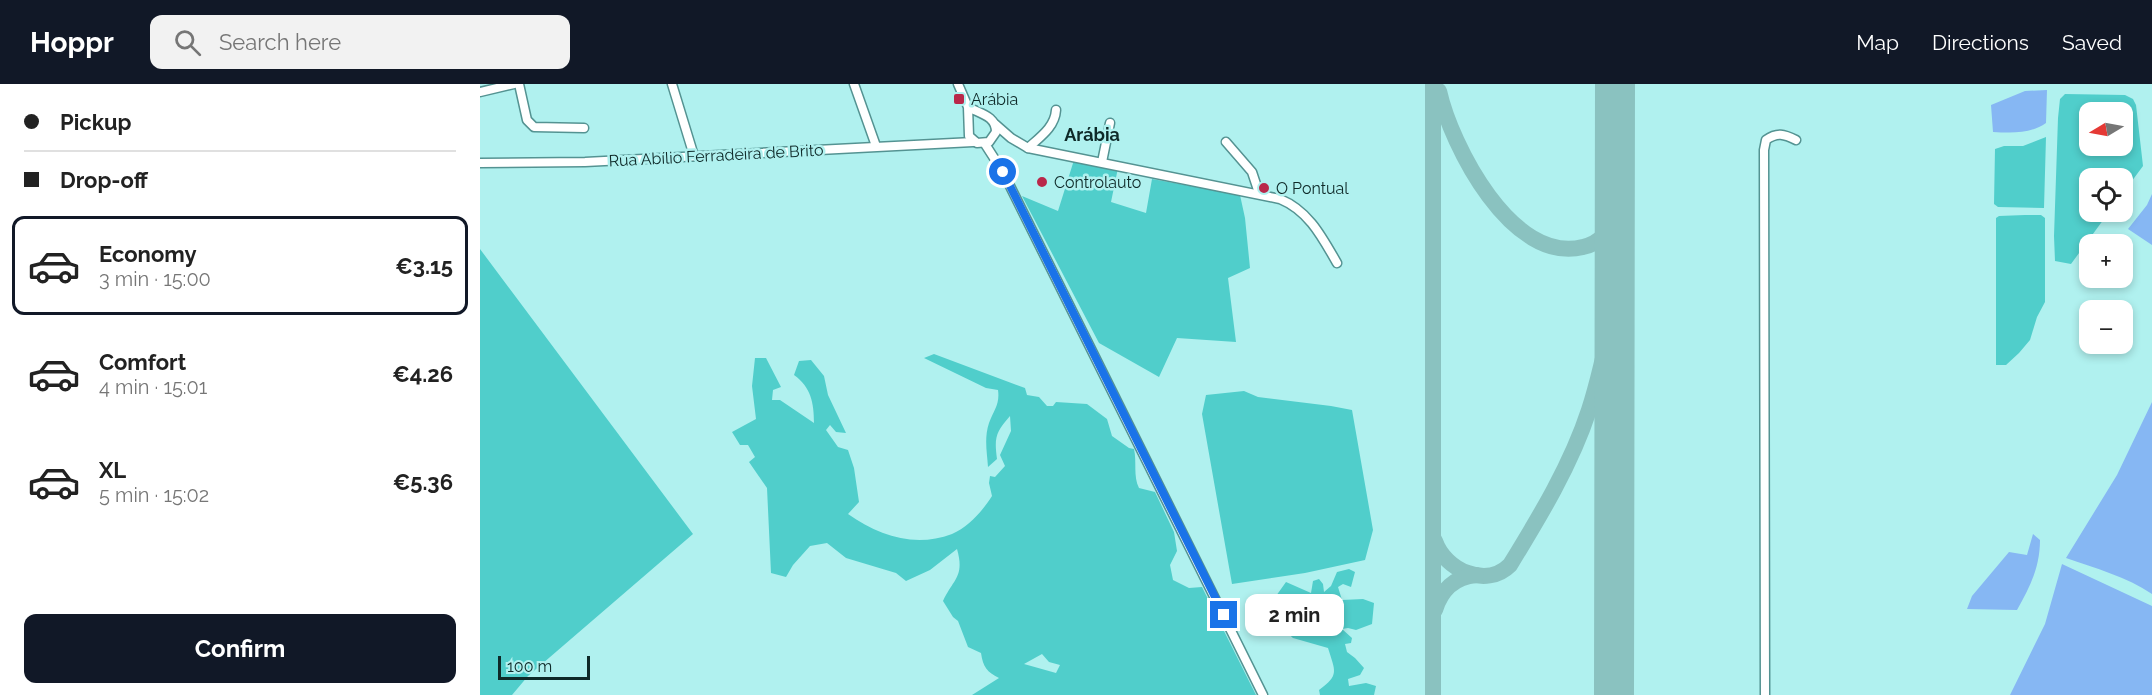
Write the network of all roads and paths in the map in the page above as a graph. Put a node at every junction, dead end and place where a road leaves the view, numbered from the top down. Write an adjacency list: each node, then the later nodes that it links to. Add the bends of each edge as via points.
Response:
1 (514, 84): 6 (street)
2 (519, 84): 13 (street, via 527,120 534,127)
3 (672, 84): 22 (street)
4 (854, 84): 20 (street)
5 (958, 84): 7 (street)
6 (480, 92)
7 (969, 107): 9 (street); 12 (street)
8 (1056, 110): 21 (street, via 1052,125)
9 (983, 115): 11 (street); 12 (street, via 973,118)
10 (1110, 123): 23 (street)
11 (995, 124): 14 (street); 15 (street)
12 (968, 127): 17 (street); 18 (street)
13 (584, 128)
14 (1011, 138): 15 (street); 21 (street)
15 (991, 140): 18 (street); 27 (street, via 1003,172)
16 (1796, 140): 28 (street, via 1781,133 1772,135 1764,150)
17 (953, 141): 18 (street, Rua Abílio Ferradeira de Brito); 20 (street, Rua Abílio Ferradeira de Brito)
18 (973, 141)
19 (1226, 142): 25 (street, via 1252,172)
20 (876, 146): 22 (street, Rua Abílio Ferradeira de Brito)
21 (1028, 148): 23 (street)
22 (694, 156): 24 (street, Rua Abílio Ferradeira de Brito)
23 (1102, 162): 25 (street)
24 (480, 163)
25 (1259, 193): 26 (street, via 1290,203 1309,219)
26 (1337, 263)
27 (1263, 695)
28 (1765, 695)

